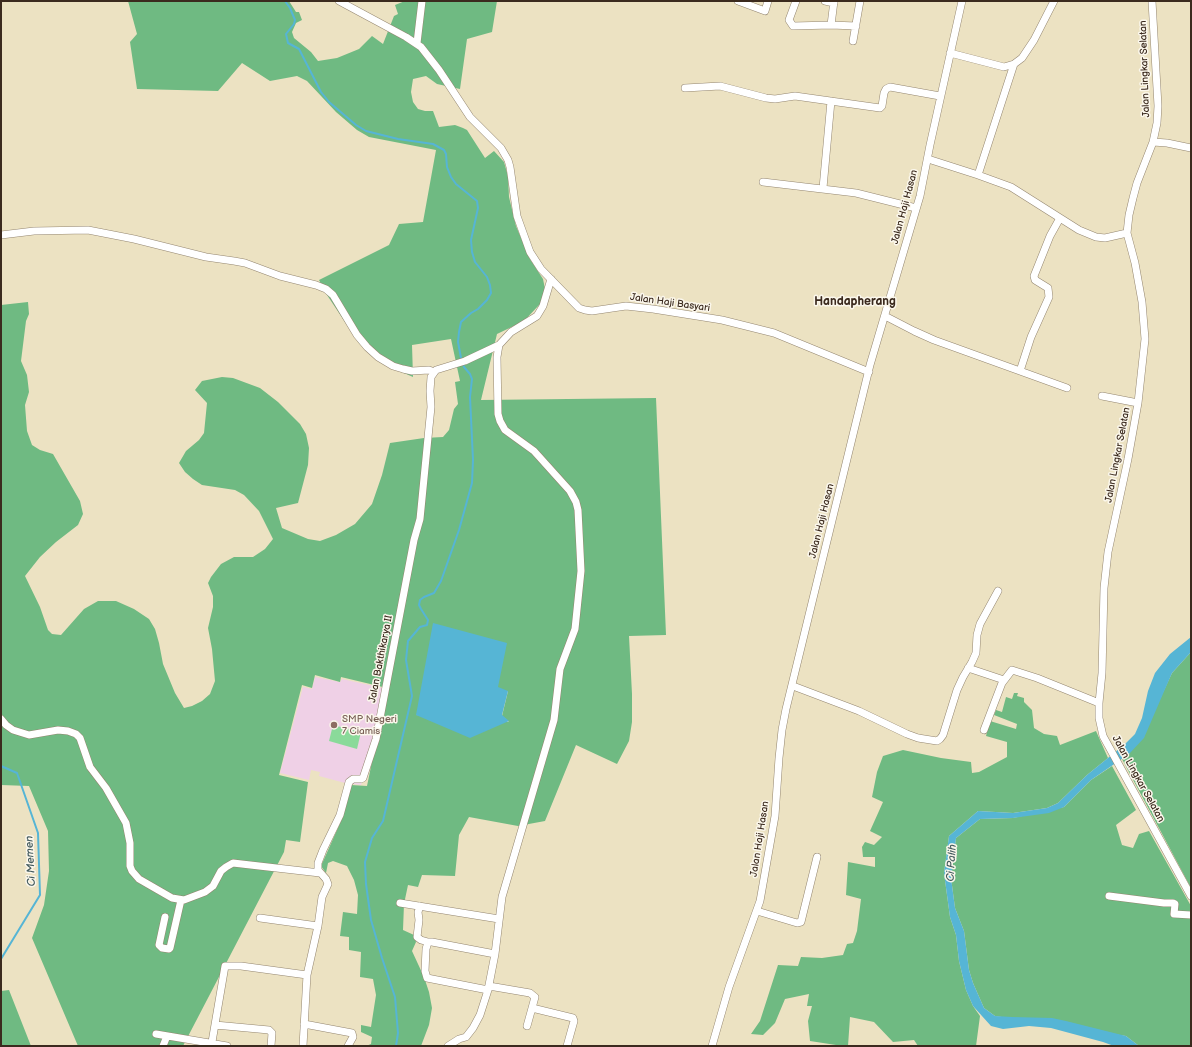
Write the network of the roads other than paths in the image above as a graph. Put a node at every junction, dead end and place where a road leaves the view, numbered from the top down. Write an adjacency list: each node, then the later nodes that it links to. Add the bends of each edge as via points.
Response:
1 (339, 1): 15 (street, Jalan Haji Basyari)
2 (422, 1): 15 (street)
3 (738, 1): 4 (street, via 765,11)
4 (768, 1)
5 (796, 1): 12 (street, via 789,20 793,26)
6 (825, 1): 11 (street)
7 (860, 1): 13 (street)
8 (962, 1): 16 (street, Jalan Haji Hasan)
9 (1054, 1): 17 (street, via 1034,40 1022,58)
10 (1152, 1): 21 (street, Jalan Lingkar Selatan, via 1158,106)
11 (834, 2): 12 (street)
12 (831, 25): 13 (street)
13 (856, 26): 14 (street)
14 (853, 41)
15 (416, 43): 31 (street, Jalan Haji Basyari, via 439,70 470,116 504,154 510,167 517,216 522,232 537,263)
16 (950, 53): 17 (street, via 1004,67); 19 (street, Jalan Haji Hasan)
17 (1014, 64): 24 (street)
18 (685, 88): 20 (street, via 720,86 766,98 795,96)
19 (940, 96): 20 (street, via 890,87 884,93 880,108); 23 (street, Jalan Haji Hasan)
20 (831, 101): 26 (street)
21 (1153, 142): 22 (street); 29 (street, Jalan Lingkar Selatan, via 1137,183 1129,215)
22 (1191, 148)
23 (928, 159): 24 (street); 27 (street, Jalan Haji Hasan)
24 (978, 174): 28 (street, via 1011,187)
25 (763, 182): 26 (street)
26 (823, 188): 27 (street, via 856,193)
27 (916, 208): 32 (street, Jalan Haji Hasan)
28 (1060, 218): 29 (street, via 1096,237 1105,238); 34 (street, via 1034,276 1035,280 1048,288 1049,297 1031,337)
29 (1128, 233): 39 (street, Jalan Lingkar Selatan, via 1144,321 1145,339)
30 (1, 235): 35 (street, via 34,231 102,232 206,257 240,262 280,276 321,286 332,295 357,335 378,357 403,369)
31 (551, 279): 33 (street, via 543,306 537,316 511,332); 36 (street, Jalan Haji Basyari, via 582,310 626,306 722,320 774,333)
32 (885, 316): 34 (street, via 934,340); 36 (street, Jalan Haji Hasan)
33 (499, 345): 35 (street); 58 (street, via 497,357 500,422 505,430 526,444 543,460 574,498 578,510 580,570 575,629 560,669 554,720 504,890)
34 (1020, 371): 37 (street)
35 (434, 372): 48 (street, Jalan Bakthikarya II, via 431,377 431,407 420,518 376,739 364,778 353,778 349,782 340,815 319,861)
36 (869, 372): 43 (street, Jalan Haji Hasan)
37 (1067, 388)
38 (1102, 396): 39 (street)
39 (1138, 403): 44 (street, Jalan Lingkar Selatan, via 1108,552)
40 (998, 591): 41 (street, via 980,624 976,653)
41 (968, 668): 42 (street); 43 (street, via 957,690 943,735 937,741 907,734 859,711)
42 (1004, 680): 44 (street, via 1010,671 1014,670); 46 (street)
43 (793, 686): 54 (street, Jalan Haji Hasan, via 782,730 775,816)
44 (1099, 703): 50 (street, Jalan Lingkar Selatan, via 1102,736)
45 (1, 719): 51 (street, via 13,730 29,735 58,730 68,731 80,738 90,767 106,788 126,823 130,843 130,866 134,876 172,898)
46 (984, 730)
47 (818, 857): 54 (street, via 801,922)
48 (320, 873): 51 (street, via 233,863 221,871 209,890); 59 (street, Jalan Bakthikarya II, via 328,884 322,897)
49 (1109, 896): 55 (street, via 1173,902 1174,914)
50 (1191, 896)
51 (181, 900): 56 (street, via 169,949 159,945)
52 (400, 903): 53 (street)
53 (420, 906): 58 (street); 60 (street, via 417,937)
54 (757, 911): 78 (street, Jalan Haji Hasan, via 729,987)
55 (1191, 915)
56 (165, 917)
57 (260, 918): 59 (street)
58 (499, 920): 61 (street)
59 (318, 926): 62 (street, Jalan Bakthikarya II)
60 (428, 942): 61 (street); 63 (street, via 425,971 427,978)
61 (495, 954): 63 (street)
62 (307, 975): 65 (street, Jalan Bakthikarya II); 66 (street, via 226,966)
63 (489, 988): 64 (street, via 530,993 535,997); 76 (street, via 473,1028 466,1036)
64 (532, 1008): 67 (street); 77 (street, via 573,1018)
65 (304, 1024): 74 (street, Jalan Bakthikarya II); 75 (street, via 352,1033 353,1037)
66 (215, 1025): 70 (street); 73 (street, via 269,1030 272,1033)
67 (527, 1026)
68 (156, 1034): 69 (street)
69 (167, 1036): 70 (street); 71 (street)
70 (212, 1042): 72 (street)
71 (163, 1046)
72 (227, 1046)
73 (272, 1046)
74 (303, 1046)
75 (348, 1046)
76 (448, 1046)
77 (567, 1046)
78 (712, 1046)

